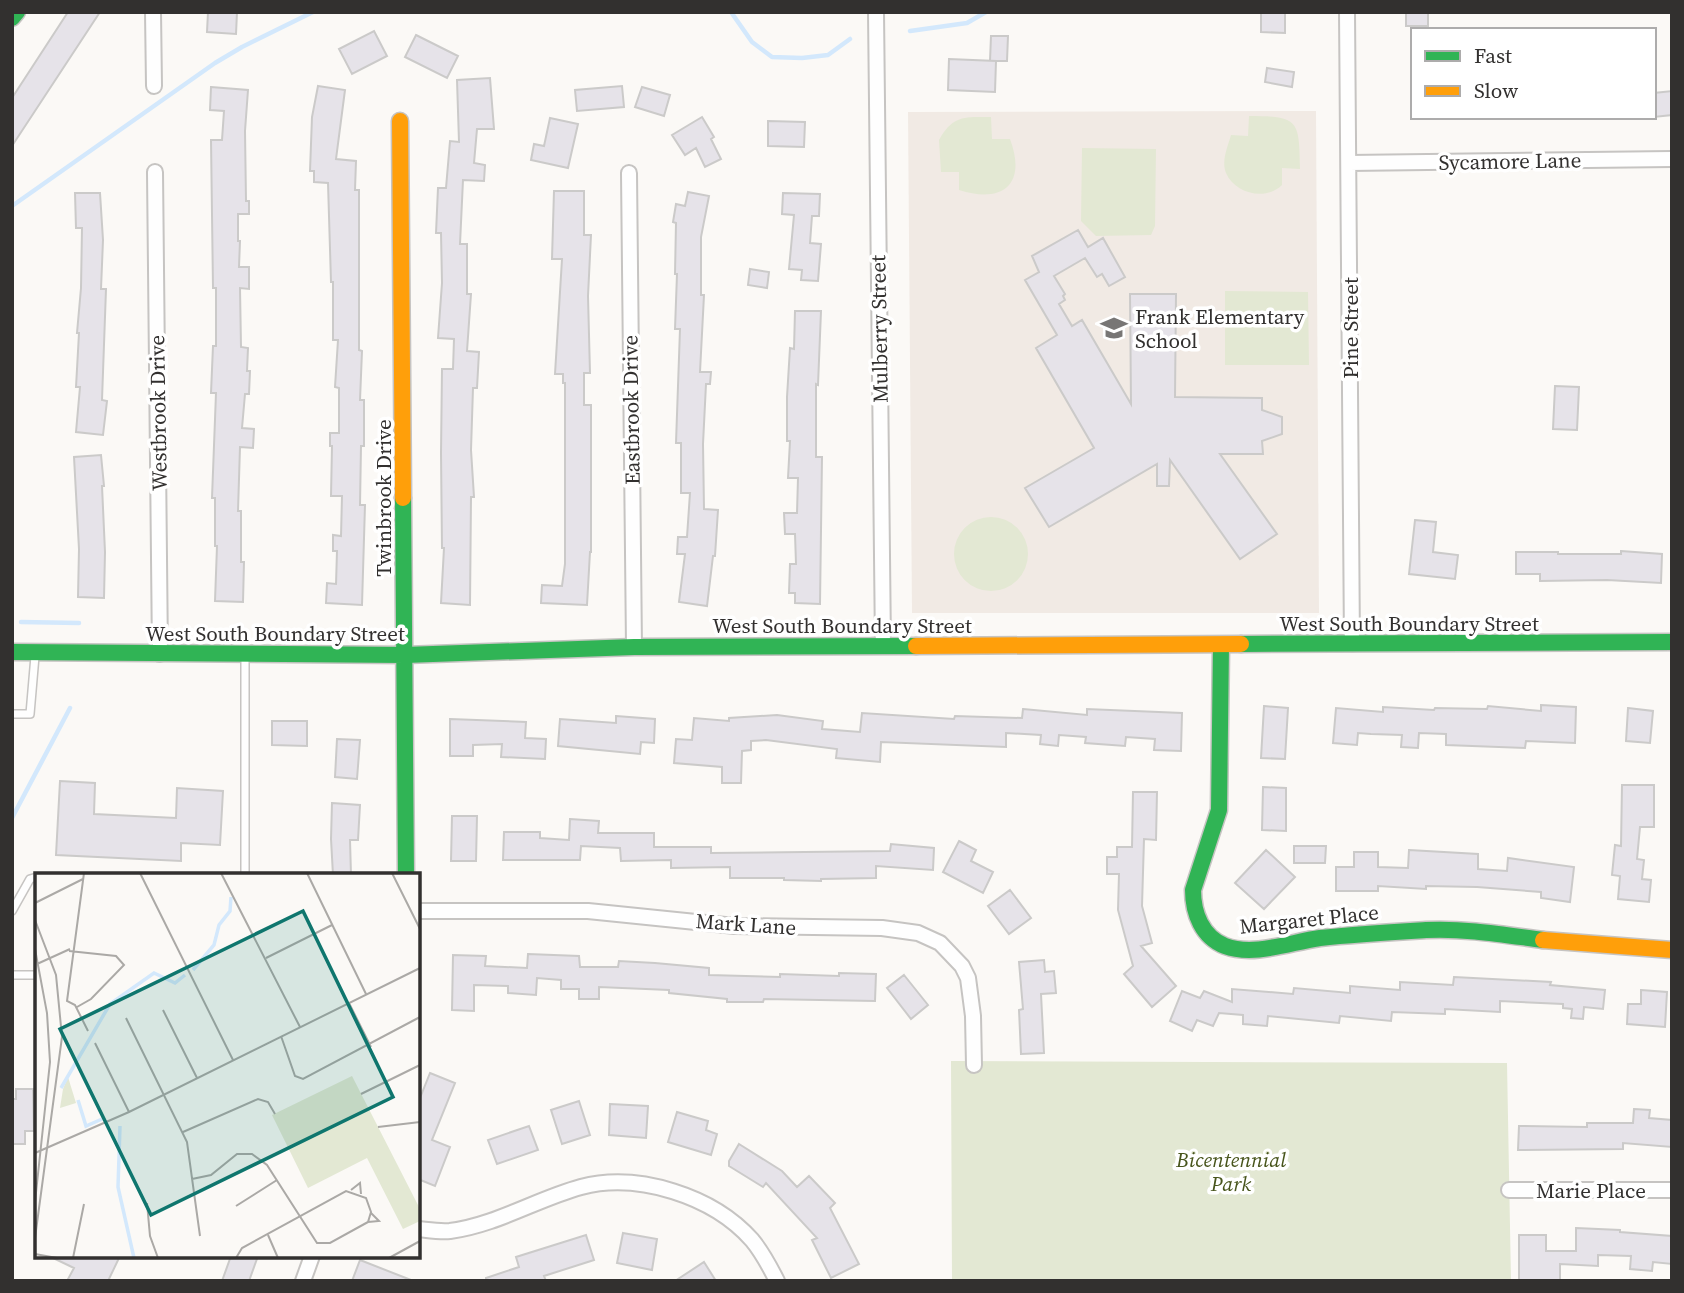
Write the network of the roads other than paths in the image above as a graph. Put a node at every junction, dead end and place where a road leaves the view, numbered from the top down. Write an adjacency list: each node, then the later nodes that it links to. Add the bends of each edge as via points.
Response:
1 (16, 12): 5 (street)
2 (153, 12): 6 (street)
3 (876, 12): 14 (street, Mulberry Street)
4 (1347, 12): 9 (street, Pine Street)
5 (12, 18)
6 (154, 86)
7 (400, 121): 21 (street, Twinbrook Drive)
8 (1672, 159): 9 (street, Sycamore Lane)
9 (1349, 163): 13 (street, Pine Street)
10 (155, 172): 19 (street, Westbrook Drive)
11 (629, 173): 16 (street, Eastbrook Drive)
12 (1672, 642): 13 (street, West South Boundary Street)
13 (1352, 644): 15 (street, West South Boundary Street)
14 (883, 646): 15 (street, West South Boundary Street); 16 (street, West South Boundary Street)
15 (1221, 646): 28 (street, Margaret Place, via 1219,810 1193,890 1197,917 1212,938 1225,946 1249,950 1380,933 1477,932)
16 (634, 647): 21 (street, West South Boundary Street)
17 (12, 652): 18 (street, West South Boundary Street)
18 (36, 653): 19 (street, West South Boundary Street); 22 (lane, via 30,714)
19 (160, 654): 20 (street, West South Boundary Street)
20 (245, 655): 21 (street, West South Boundary Street); 23 (lane)
21 (405, 655): 24 (street, Twinbrook Drive)
22 (12, 714)
23 (245, 873)
24 (406, 873)
25 (35, 878): 26 (lane)
26 (12, 911)
27 (420, 911): 31 (street, Mark Lane, via 588,911 735,926 882,928 918,933 940,943 968,978)
28 (1672, 950)
29 (12, 975): 30 (lane)
30 (35, 975)
31 (974, 1065)
32 (1509, 1190): 33 (street, Marie Place)
33 (1672, 1190)
34 (420, 1229): 37 (street, via 448,1231 480,1224 583,1186 652,1185 696,1200 734,1224 752,1240)
35 (311, 1258): 36 (street)
36 (303, 1281)
37 (777, 1281)

